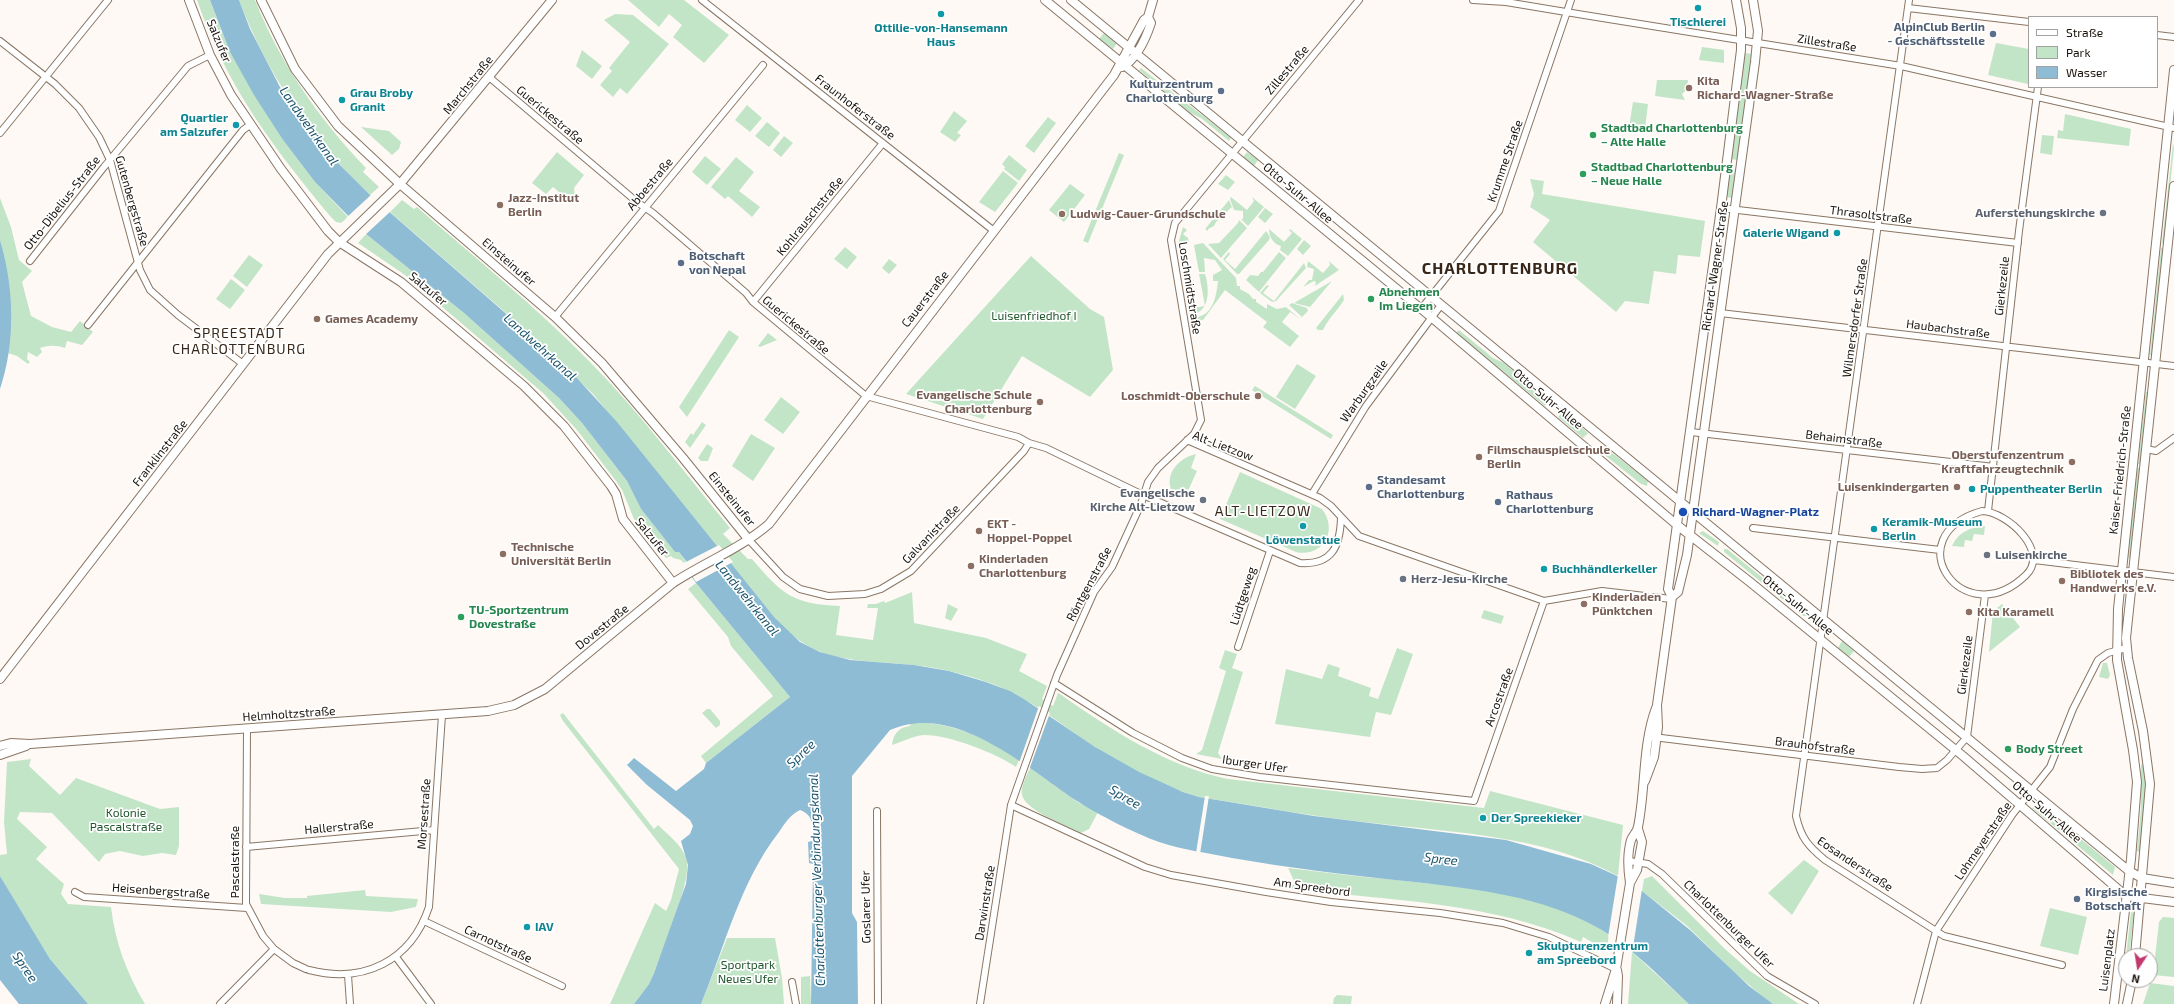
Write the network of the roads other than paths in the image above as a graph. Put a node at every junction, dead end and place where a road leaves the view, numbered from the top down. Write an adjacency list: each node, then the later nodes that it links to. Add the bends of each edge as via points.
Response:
1 (108, 0): 31 (street)
2 (189, 0): 26 (main road, Salzufer)
3 (261, 0): 42 (main road, Einsteinufer, via 295,69 318,101 346,134)
4 (552, 0): 32 (main road, Marchstraße)
5 (702, 0): 39 (street, Fraunhoferstraße)
6 (1045, 0): 28 (main road, Otto-Suhr-Allee)
7 (1071, 0): 24 (main road, Otto-Suhr-Allee)
8 (1153, 0): 17 (main road)
9 (1359, 0): 38 (street, Zillestraße)
10 (1473, 0): 16 (street, Zillestraße, via 1506,2)
11 (1571, 0): 16 (street, Krumme Straße)
12 (1736, 0): 21 (main road, Richard-Wagner-Straße)
13 (1753, 0): 23 (main road, Richard-Wagner-Straße, via 1757,18)
14 (1909, 0): 15 (street, Wilmersdorfer Straße)
15 (1908, 8): 18 (street); 29 (street, Wilmersdorfer Straße)
16 (1568, 12): 21 (street, Zillestraße); 54 (street, Krumme Straße, via 1499,211)
17 (1148, 18): 24 (main road, via 1144,20); 25 (main road, Cauerstraße, via 1151,23)
18 (2028, 22)
19 (2158, 35): 20 (street)
20 (2174, 37)
21 (1741, 40): 23 (street, Zillestraße); 46 (main road, Richard-Wagner-Straße)
22 (0, 41): 31 (street, Gutenbergstraße)
23 (1757, 42): 29 (street, Zillestraße); 47 (main road, Richard-Wagner-Straße)
24 (1129, 47): 25 (main road, Otto-Suhr-Allee); 28 (main road)
25 (1136, 53): 28 (main road, Cauerstraße); 38 (main road, Otto-Suhr-Allee)
26 (210, 55): 35 (main road, Salzufer); 41 (street, Otto-Dibelius-Straße, via 188,66)
27 (763, 65): 45 (street, Abbestraße)
28 (1121, 66): 40 (main road, Otto-Suhr-Allee); 49 (main road, Cauerstraße)
29 (1901, 66): 34 (street, Zillestraße); 48 (street, Wilmersdorfer Straße)
30 (2174, 70): 36 (main road, Kaiser-Friedrich-Straße)
31 (46, 76): 37 (street); 41 (street, Gutenbergstraße, via 89,121)
32 (490, 77): 42 (main road, Marchstraße); 45 (street, Guerickestraße)
33 (2038, 88): 34 (street, Gierkezeile)
34 (2036, 96): 36 (street, Zillestraße); 51 (street, Gierkezeile)
35 (250, 125): 50 (main road, Salzufer, via 322,223); 53 (street, via 243,130)
36 (2171, 127): 64 (main road, Kaiser-Friedrich-Straße)
37 (0, 133)
38 (1242, 141): 40 (street, Zillestraße); 54 (main road, Otto-Suhr-Allee)
39 (883, 143): 49 (street, Fraunhoferstraße); 55 (street, Kohlrauschstraße)
40 (1232, 153): 57 (main road, Otto-Suhr-Allee); 72 (street, Loschmidtstraße, via 1175,223 1172,232 1173,259 1201,420)
41 (110, 160): 52 (street, Otto-Dibelius-Straße); 53 (street, Gutenbergstraße)
42 (400, 184): 44 (main road, Marchstraße); 59 (main road, Einsteinufer)
43 (2174, 186): 66 (main road, Kaiser-Friedrich-Straße)
44 (389, 195): 50 (main road, Franklinstraße)
45 (645, 208): 55 (street, Guerickestraße, via 746,293); 59 (street, Abbestraße)
46 (1721, 208): 47 (street, Thrasoltstraße); 69 (main road, Richard-Wagner-Straße)
47 (1735, 210): 48 (street, Thrasoltstraße); 58 (main road, Richard-Wagner-Straße)
48 (1879, 226): 51 (street, Thrasoltstraße); 62 (street, Wilmersdorfer Straße)
49 (994, 231): 68 (main road, Cauerstraße)
50 (339, 242): 65 (main road, Franklinstraße); 97 (main road, Salzufer, via 401,282 541,402 611,486 623,519)
51 (2018, 243): 63 (street, Gierkezeile)
52 (30, 261)
53 (138, 262): 61 (street); 65 (street, Gutenbergstraße, via 146,284 163,303)
54 (1430, 297): 56 (main road, Otto-Suhr-Allee); 57 (street, Krumme Straße)
55 (753, 302): 68 (street, Guerickestraße)
56 (1441, 305): 60 (street, Warburgzeile); 79 (main road, Otto-Suhr-Allee)
57 (1421, 309): 60 (main road, Otto-Suhr-Allee)
58 (1720, 313): 62 (street, Haubachstraße); 70 (main road, Richard-Wagner-Straße)
59 (554, 317): 89 (main road, Einsteinufer, via 602,363)
60 (1431, 317): 77 (street, Warburgzeile, via 1363,411); 83 (main road, Otto-Suhr-Allee)
61 (88, 324)
62 (1864, 330): 63 (street, Haubachstraße); 75 (street, Wilmersdorfer Straße)
63 (2007, 347): 64 (street, Haubachstraße); 76 (street, Gierkezeile)
64 (2144, 363): 66 (street, Haubachstraße); 94 (main road, Kaiser-Friedrich-Straße)
65 (243, 364): 108 (main road, Franklinstraße)
66 (2156, 364): 67 (street, Haubachstraße); 74 (main road, Kaiser-Friedrich-Straße)
67 (2174, 366)
68 (866, 396): 73 (street, Guerickestraße, via 999,431); 89 (main road, Cauerstraße, via 769,524)
69 (1691, 432): 70 (street, Behaimstraße); 79 (main road, Richard-Wagner-Straße)
70 (1704, 434): 75 (street, Behaimstraße); 80 (main road, Richard-Wagner-Straße)
71 (2174, 438): 74 (street, via 2156,451)
72 (1187, 440): 77 (street, Alt-Lietzow); 78 (street, Alt-Lietzow, via 1152,474)
73 (1029, 443): 78 (street, Guerickestraße, via 1044,447); 89 (street, Galvanistraße, via 922,561 898,580 865,594 834,596 813,594 800,589 783,577)
74 (2146, 449): 95 (main road, Kaiser-Friedrich-Straße)
75 (1847, 451): 76 (street, Behaimstraße); 88 (street, Wilmersdorfer Straße)
76 (1994, 467): 81 (street, Gierkezeile)
77 (1312, 494): 82 (street, Alt-Lietzow, via 1326,502)
78 (1143, 495): 92 (street); 109 (street, Röntgenstraße, via 1112,567 1094,592)
79 (1681, 501): 80 (main road, Otto-Suhr-Allee); 83 (main road, Richard-Wagner-Straße)
80 (1694, 511): 86 (main road, Richard-Wagner-Straße); 103 (main road, Otto-Suhr-Allee)
81 (1988, 511): 90 (street, via 1969,515 1960,520 1945,535); 93 (street, via 2010,520 2032,550)
82 (1341, 518): 85 (street, Alt-Lietzow); 87 (street)
83 (1677, 525): 86 (main road, Otto-Suhr-Allee); 101 (main road, Richard-Wagner-Straße, via 1668,589)
84 (1753, 528): 88 (street)
85 (1354, 533): 87 (street); 102 (street, Alt-Lietzow)
86 (1690, 535): 101 (main road, Richard-Wagner-Straße, via 1678,592); 104 (main road, Otto-Suhr-Allee)
87 (1340, 537): 92 (street, via 1332,552 1315,563 1300,563)
88 (1835, 538): 90 (street); 103 (street, Wilmersdorfer Straße)
89 (749, 540): 91 (main road, Cauerstraße)
90 (1940, 550): 98 (street, via 1941,565 1951,582 1962,590)
91 (731, 551): 97 (main road, Dovestraße, via 689,572)
92 (1270, 551): 105 (street, Lüdtgeweg)
93 (2034, 560): 94 (street); 98 (street, via 2028,574 2016,584)
94 (2122, 571): 95 (street); 107 (main road, Kaiser-Friedrich-Straße)
95 (2132, 572): 96 (street); 106 (main road, Kaiser-Friedrich-Straße)
96 (2174, 577)
97 (674, 583): 110 (main road, Dovestraße)
98 (1985, 595): 116 (street, Gierkezeile)
99 (1645, 596): 102 (street, Alt-Lietzow, via 1602,591)
100 (1654, 597): 101 (street)
101 (1671, 598): 112 (main road)
102 (1544, 601): 125 (street, Arcostraße)
103 (1824, 620): 104 (street, Wilmersdorfer Straße); 116 (main road, Otto-Suhr-Allee)
104 (1821, 640): 120 (main road, Otto-Suhr-Allee); 122 (street, Eosanderstraße)
105 (1238, 647)
106 (2126, 648): 107 (street, Lohmeyerstraße); 135 (main road, Kaiser-Friedrich-Straße, via 2149,769 2150,800)
107 (2116, 650): 124 (street, Lohmeyerstraße, via 2098,660 2073,709 2050,767); 134 (main road, Kaiser-Friedrich-Straße, via 2136,782)
108 (0, 679)
109 (1054, 683): 111 (street, Röntgenstraße); 125 (street, Iburger Ufer, via 1134,734 1182,758 1212,769 1260,777)
110 (545, 689): 113 (main road, Helmholtzstraße, via 508,707)
111 (1048, 703): 127 (street, Darwinstraße)
112 (1657, 705): 115 (main road); 117 (main road)
113 (442, 715): 114 (main road, Helmholtzstraße); 130 (street, Morsestraße)
114 (247, 729): 118 (main road, Helmholtzstraße); 131 (street, Pascalstraße)
115 (1648, 737): 117 (street, Brauhofstraße); 123 (main road)
116 (1967, 737): 120 (street, Brauhofstraße); 124 (main road, Otto-Suhr-Allee)
117 (1657, 738): 122 (street, Brauhofstraße); 123 (main road, via 1654,757)
118 (30, 744): 119 (main road, Helmholtzstraße, via 11,743); 121 (main road, Helmholtzstraße)
119 (0, 746)
120 (1956, 750): 122 (street, Brauhofstraße, via 1934,769); 126 (main road, Otto-Suhr-Allee)
121 (0, 755)
122 (1804, 756): 144 (street, Eosanderstraße, via 1796,816 1800,832 1809,847 1825,860)
123 (1645, 781): 129 (main road)
124 (2033, 791): 126 (street, Lohmeyerstraße); 134 (main road, Otto-Suhr-Allee)
125 (1474, 801)
126 (2020, 804): 139 (main road, Otto-Suhr-Allee); 144 (street, Lohmeyerstraße)
127 (1011, 805): 149 (street, Am Spreebord, via 1145,867 1171,876 1272,893 1503,923 1549,937); 159 (street, Darwinstraße)
128 (877, 811): 158 (street, Goslarer Ufer)
129 (1638, 829): 132 (main road, via 1642,842); 133 (main road, via 1631,840)
130 (434, 830): 131 (street, Hallerstraße); 143 (street, Morsestraße, via 429,907)
131 (246, 847): 142 (street, Pascalstraße)
132 (1638, 862): 133 (street, Charlottenburger Ufer); 136 (main road); 162 (street, Charlottenburger Ufer, via 1648,864 1662,874 1767,976)
133 (1628, 865): 136 (main road)
134 (2129, 871): 135 (main road, Otto-Suhr-Allee); 139 (main road, Luisenplatz)
135 (2142, 878): 137 (main road, Otto-Suhr-Allee); 140 (main road, Kaiser-Friedrich-Straße)
136 (1630, 883): 149 (main road)
137 (2174, 883)
138 (75, 892): 142 (street, Heisenbergstraße, via 84,897)
139 (2126, 896): 140 (main road); 164 (main road, Luisenplatz)
140 (2140, 898): 141 (main road); 145 (main road)
141 (2174, 902)
142 (247, 908): 146 (street, Pascalstraße, via 263,936)
143 (425, 918): 147 (street, Pascalstraße, via 415,937); 152 (street, Carnotstraße)
144 (1936, 931): 148 (street, Eosanderstraße, via 1944,936); 163 (street, Lohmeyerstraße)
145 (2136, 948)
146 (274, 949): 150 (street, Pascalstraße, via 308,970); 154 (street)
147 (396, 957): 150 (street, Pascalstraße, via 374,968); 156 (street)
148 (2062, 965)
149 (1616, 969): 160 (main road); 161 (main road)
150 (348, 975): 155 (street)
151 (792, 982): 157 (street)
152 (562, 986)
153 (2130, 988): 165 (main road)
154 (220, 1004)
155 (350, 1004)
156 (431, 1004)
157 (796, 1004)
158 (878, 1004)
159 (980, 1004)
160 (1605, 1004)
161 (1617, 1004)
162 (1815, 1004)
163 (1917, 1004)
164 (2114, 1004)
165 (2127, 1004)

